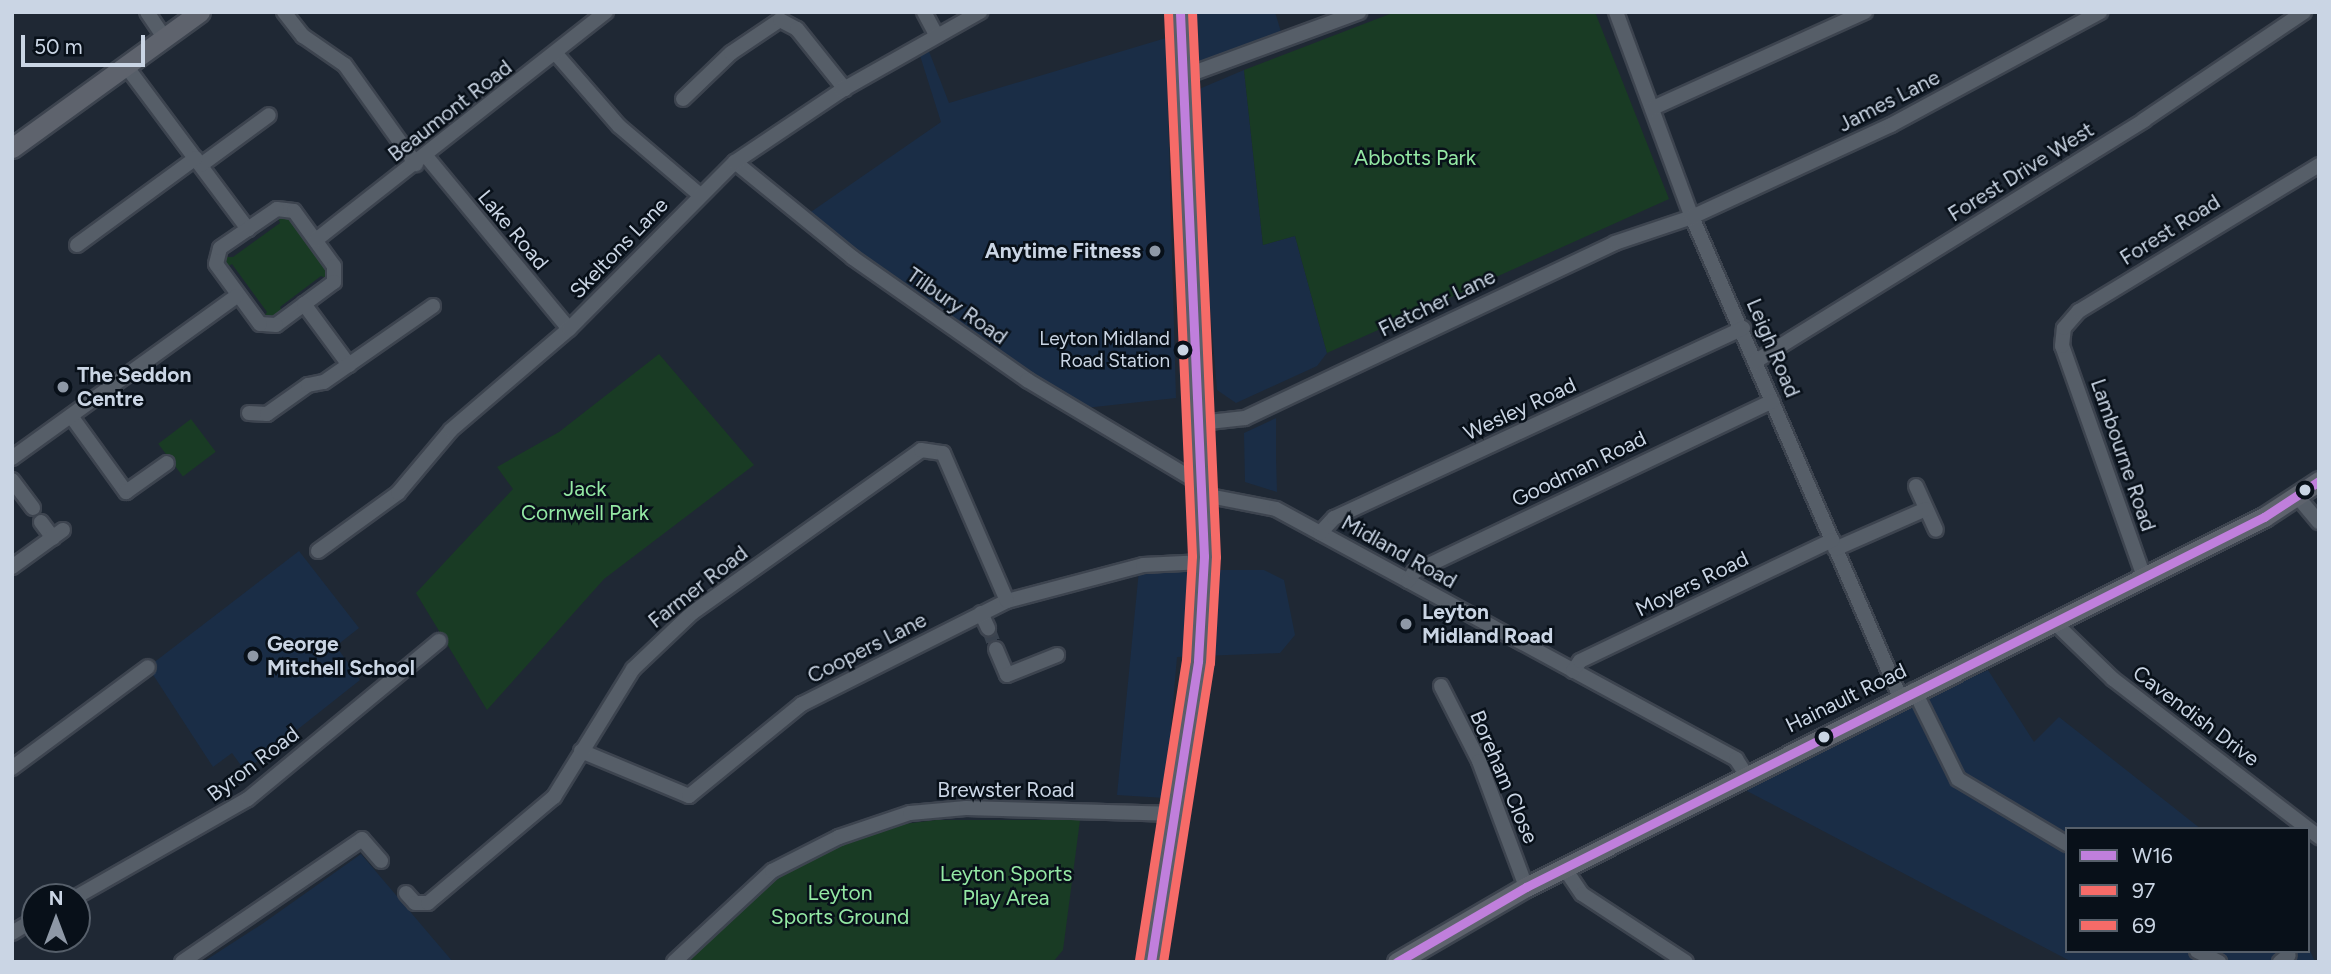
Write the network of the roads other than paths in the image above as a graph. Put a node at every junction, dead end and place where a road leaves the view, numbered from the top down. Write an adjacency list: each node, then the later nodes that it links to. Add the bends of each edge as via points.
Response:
1 (147, 12): 14 (street)
2 (200, 12): 14 (street)
3 (284, 12): 23 (street, Lake Road, via 303,36 345,65)
4 (606, 12): 15 (street, Beaumont Road)
5 (924, 12): 13 (street)
6 (980, 12): 13 (street, Skeltons Lane)
7 (1180, 12): 17 (main road)
8 (1359, 12): 17 (street)
9 (1616, 12): 20 (street, Leigh Road)
10 (1866, 12): 20 (street)
11 (2100, 12): 28 (street, James Lane, via 1891,125)
12 (2304, 12): 38 (street, Forest Drive West, via 2144,120)
13 (936, 35): 18 (street, Skeltons Lane)
14 (165, 39): 16 (street)
15 (557, 55): 23 (street, Beaumont Road); 27 (street, via 619,126)
16 (126, 66): 22 (street); 24 (street)
17 (1180, 78): 43 (main road)
18 (845, 89): 19 (street, via 797,29 780,20 731,53); 25 (street, Skeltons Lane)
19 (683, 99)
20 (1653, 108): 28 (street, Leigh Road)
21 (269, 116): 24 (street)
22 (12, 148)
23 (421, 160): 30 (street, Beaumont Road); 36 (street, Lake Road)
24 (198, 162): 29 (street); 31 (street)
25 (735, 162): 27 (street, Skeltons Lane); 49 (street, Tilbury Road, via 853,258 1027,380)
26 (2319, 165): 37 (street, Forest Road, via 2079,310 2064,328)
27 (699, 194): 36 (street, Skeltons Lane)
28 (1692, 217): 35 (street, Leigh Road); 43 (street, Fletcher Lane, via 1615,243 1245,418)
29 (248, 229): 30 (street, via 277,209 294,211); 32 (street, via 220,248 216,264)
30 (316, 240): 33 (street, via 334,266 334,282)
31 (77, 245)
32 (237, 296): 33 (street, via 260,324 276,325); 42 (street)
33 (304, 304): 39 (street)
34 (433, 306): 39 (street)
35 (1743, 328): 38 (street, Leigh Road); 56 (street, Wesley Road, via 1334,518)
36 (569, 329): 58 (street, Skeltons Lane, via 451,430 398,493)
37 (2062, 346): 61 (street, Lambourne Road)
38 (1756, 361): 40 (street, Leigh Road)
39 (349, 365): 41 (street, via 267,414)
40 (1772, 401): 57 (street, Leigh Road); 62 (street, Goodman Road, via 1414,572)
41 (249, 413)
42 (71, 416): 44 (street); 45 (street, via 126,492)
43 (1200, 423): 49 (main road)
44 (12, 458)
45 (167, 463)
46 (12, 480): 51 (street)
47 (2319, 481): 50 (street, Hainault Road)
48 (1916, 486): 52 (street)
49 (1204, 490): 56 (street, Midland Road, via 1265,504); 59 (main road)
50 (2297, 496): 54 (street); 61 (street, Hainault Road)
51 (33, 508)
52 (1926, 509): 55 (street); 57 (street, Moyers Road)
53 (41, 522): 60 (street, via 58,534)
54 (2319, 522)
55 (1936, 530)
56 (1320, 533): 62 (street, Midland Road)
57 (1834, 544): 71 (street, Moyers Road, via 1580,661); 73 (street, Leigh Road)
58 (318, 551)
59 (1204, 562): 63 (street, Coopers Lane, via 1143,565); 77 (main road)
60 (12, 567)
61 (2144, 577): 65 (street, Hainault Road)
62 (1408, 581): 71 (street, Midland Road)
63 (1007, 601): 64 (street, Coopers Lane); 74 (street, Farmer Road, via 943,453 921,450 692,612 633,669)
64 (981, 612): 66 (street); 74 (street, Coopers Lane, via 802,704 699,793 676,795)
65 (2054, 622): 73 (street, Hainault Road); 78 (street, Cavendish Drive, via 2113,679)
66 (988, 628)
67 (439, 641): 83 (street, Byron Road, via 248,799)
68 (996, 649): 69 (street, via 1007,676)
69 (1057, 655)
70 (148, 667): 75 (street)
71 (1573, 671): 76 (street, Midland Road, via 1736,760)
72 (1441, 686): 82 (street, Boreham Close, via 1479,761)
73 (1907, 693): 76 (street, Hainault Road); 79 (street, Leigh Road, via 1958,779)
74 (581, 751): 84 (street, Farmer Road, via 554,797 428,903 415,903)
75 (12, 768)
76 (1745, 773): 81 (street, Hainault Road)
77 (1177, 814): 87 (street, Brewster Road, via 967,808 910,813 839,837 772,871); 88 (main road)
78 (2306, 827)
79 (2065, 843)
80 (381, 860): 86 (street, via 362,839)
81 (1565, 869): 82 (street, Hainault Road); 90 (street, via 1581,894)
82 (1525, 887): 89 (street, Hainault Road)
83 (91, 888)
84 (405, 892)
85 (2201, 953): 91 (street)
86 (182, 962)
87 (674, 962)
88 (1151, 962)
89 (1397, 962)
90 (1686, 962)
91 (2218, 962)

